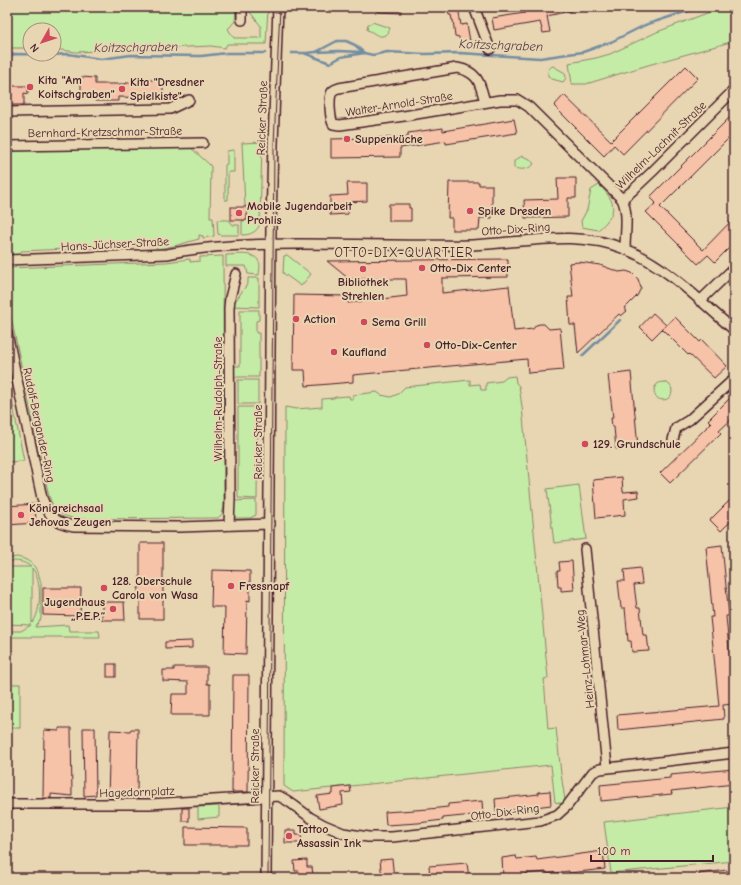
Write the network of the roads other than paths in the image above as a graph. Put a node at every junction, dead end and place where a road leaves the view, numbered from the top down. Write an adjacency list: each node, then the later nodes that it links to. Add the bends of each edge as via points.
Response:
1 (242, 7): 4 (street)
2 (278, 7): 13 (street, Reicker Straße)
3 (474, 7): 5 (street)
4 (242, 20)
5 (490, 49)
6 (734, 90): 12 (street, Wilhelm-Lachnit-Straße)
7 (189, 100): 9 (street, via 170,109)
8 (485, 102): 8 (street, Walter-Arnold-Straße, via 340,125 333,124 331,119 331,94 334,90 457,68 472,73 479,82); 12 (street, Walter-Arnold-Straße, via 518,100 529,107)
9 (7, 112)
10 (203, 143): 11 (street, Bernhard-Kretzschmar-Straße)
11 (7, 146)
12 (622, 199): 14 (street, Wilhelm-Lachnit-Straße, via 626,214)
13 (271, 243): 14 (street, Otto-Dix-Ring, via 473,245 556,238 600,242); 15 (street, Hans-Jüchser-Straße, via 217,246 167,254); 23 (street, Reicker Straße)
14 (625, 249): 18 (street, Otto-Dix-Ring, via 654,264)
15 (7, 260)
16 (734, 268): 18 (street)
17 (236, 274): 24 (street, Wilhelm-Rudolph-Straße, via 229,308)
18 (700, 301): 19 (street, Otto-Dix-Ring)
19 (734, 330)
20 (7, 333): 24 (street, Rudolf-Bergander-Ring, via 42,498 49,514 56,521 74,526)
21 (734, 379): 22 (street, via 689,420 676,428)
22 (673, 440)
23 (269, 524): 24 (street, Rudolf-Bergander-Ring); 28 (street, Reicker Straße)
24 (229, 525)
25 (585, 548): 27 (street, Heinz-Lohmar-Weg)
26 (734, 754): 27 (street, Otto-Dix-Ring)
27 (607, 767): 28 (street, Otto-Dix-Ring, via 593,772 557,815 540,821 392,837 343,833 324,826 279,796)
28 (267, 797): 29 (street, Hagedornplatz, via 143,804); 30 (street, Reicker Straße)
29 (7, 804)
30 (266, 878)

